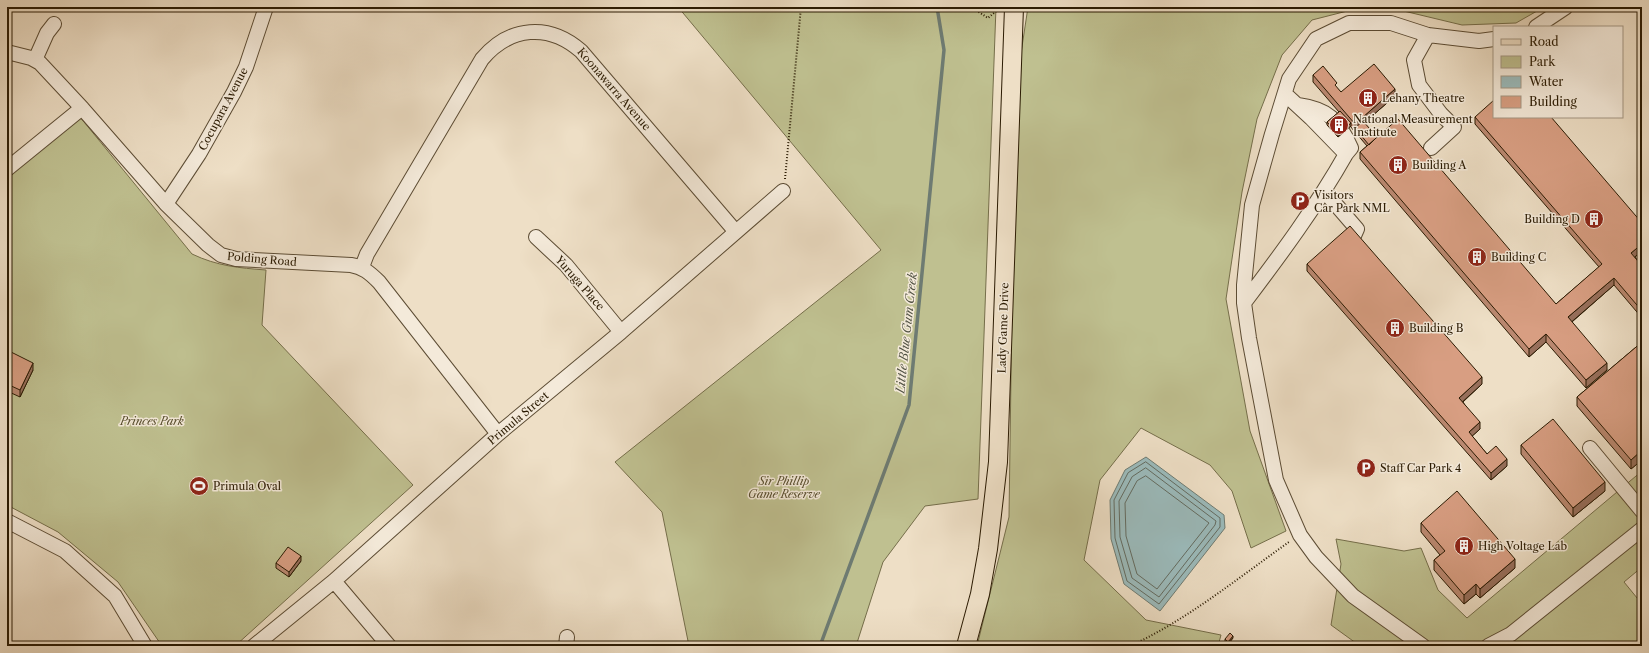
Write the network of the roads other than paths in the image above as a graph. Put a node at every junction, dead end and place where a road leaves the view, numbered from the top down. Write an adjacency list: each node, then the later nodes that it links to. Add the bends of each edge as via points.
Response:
1 (266, 7): 16 (street, Cocupara Avenue, via 246,67 234,92 199,154)
2 (1014, 7): 33 (main road, Lady Game Drive, via 998,462 987,556)
3 (1566, 7): 5 (street)
4 (54, 24): 9 (street)
5 (1538, 26)
6 (1428, 35): 7 (street, via 1479,41); 10 (street, via 1391,23 1349,23 1316,39 1289,79); 12 (street, via 1414,60 1419,85 1454,127)
7 (1493, 39)
8 (7, 52): 9 (street, Polding Road)
9 (35, 60): 11 (street, Polding Road)
10 (1285, 94): 15 (street, via 1346,154); 21 (street, via 1252,205)
11 (82, 108): 13 (street); 16 (street, Polding Road)
12 (1431, 148)
13 (7, 169)
14 (784, 191): 17 (street, Primula Street)
15 (1325, 192): 19 (street, via 1357,229); 21 (street)
16 (166, 204): 20 (street, Polding Road, via 221,255 236,259)
17 (736, 232): 20 (street, Koonawarra Avenue, via 581,51 559,36 536,32 506,38 482,59); 22 (street, Primula Street)
18 (536, 237): 22 (street, Yuruga Place, via 566,266)
19 (1353, 238)
20 (362, 267): 23 (street, via 379,282)
21 (1244, 303): 34 (street, via 1276,480 1300,535 1316,557 1353,596)
22 (621, 332): 23 (street, Primula Street)
23 (498, 434): 28 (street, Primula Street)
24 (1590, 448): 25 (street)
25 (1642, 511)
26 (7, 521): 30 (street, via 65,551 115,596)
27 (1642, 529): 29 (street)
28 (334, 581): 31 (street, Primula Street); 32 (street)
29 (1508, 640): 35 (street)
30 (145, 646)
31 (254, 646)
32 (389, 646)
33 (966, 646)
34 (1423, 646)
35 (1488, 646)

